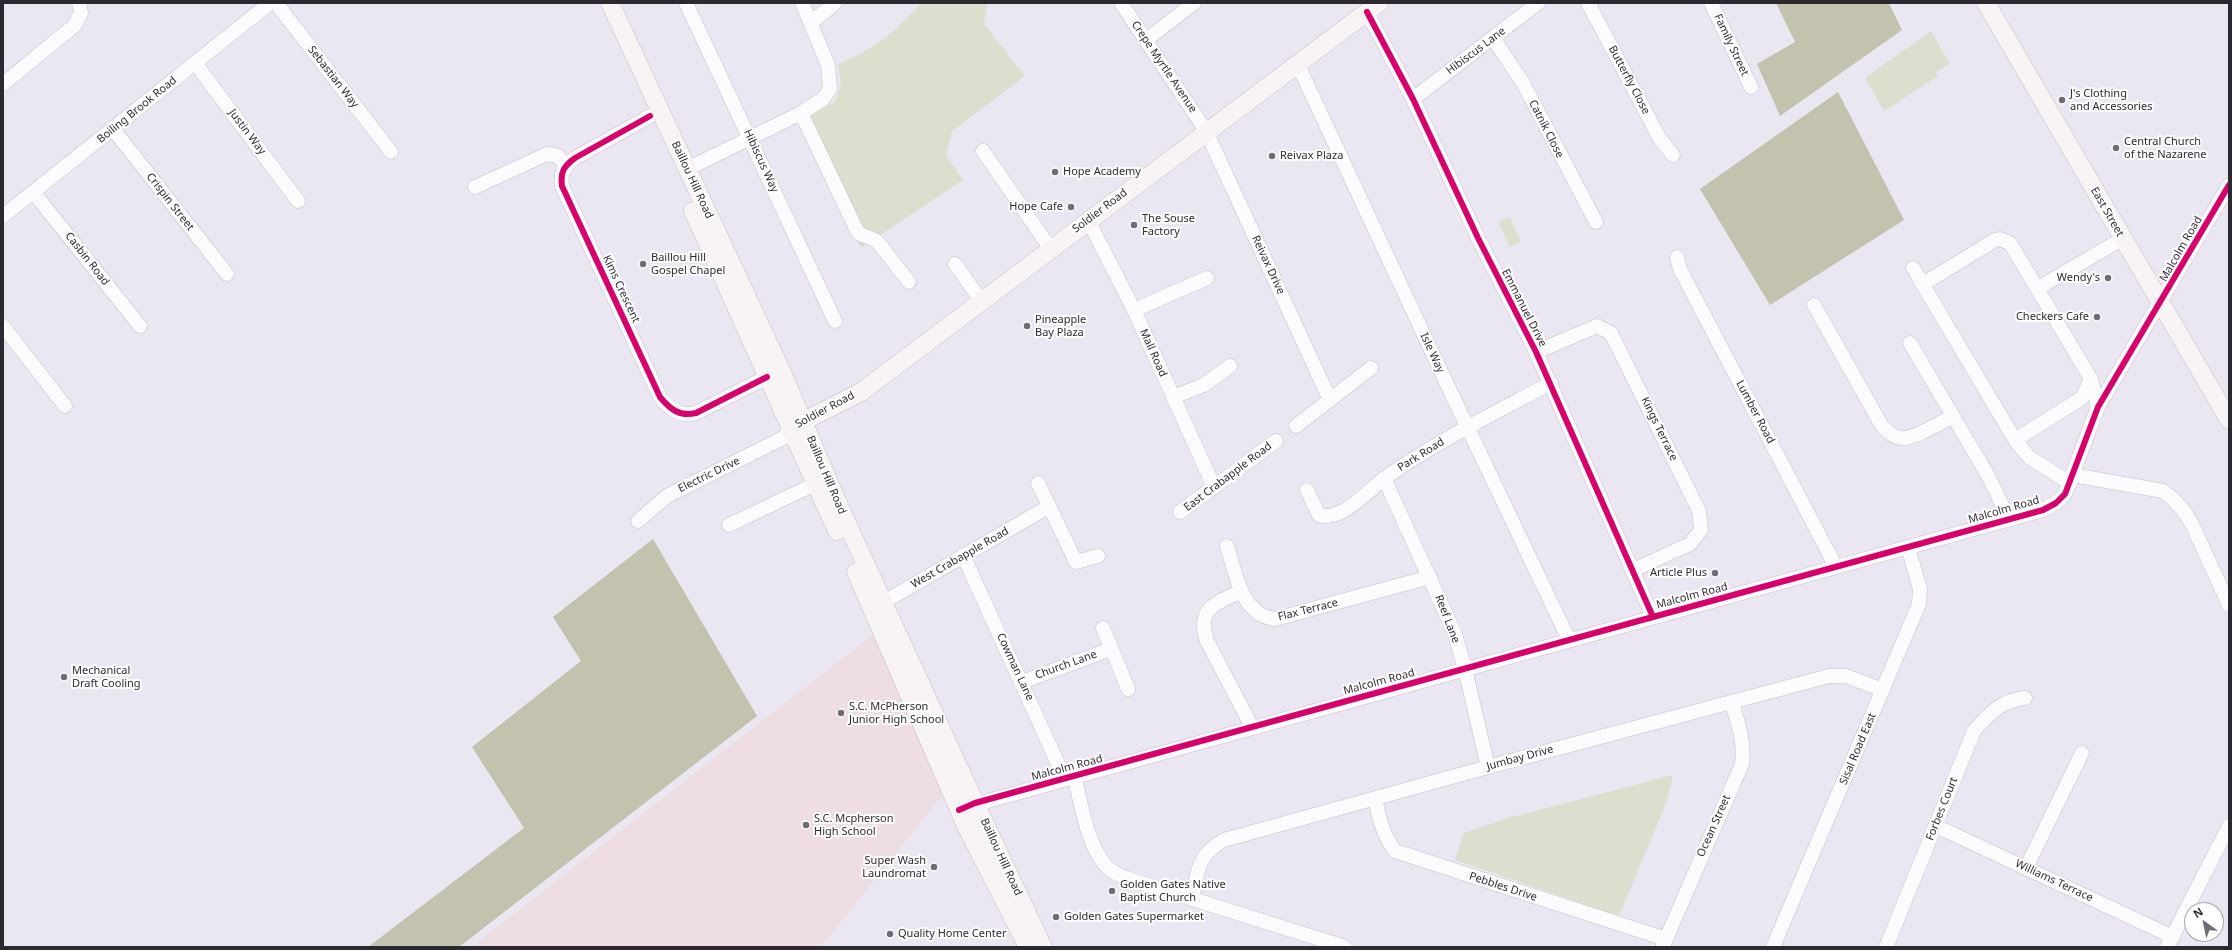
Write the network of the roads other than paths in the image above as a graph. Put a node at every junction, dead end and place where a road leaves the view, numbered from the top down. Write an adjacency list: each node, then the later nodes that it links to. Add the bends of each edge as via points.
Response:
1 (79, 3): 21 (street, via 81,13 75,25)
2 (270, 3): 19 (street, Boiling Brook Road)
3 (276, 3): 30 (street, Sebastian Way)
4 (598, 3): 25 (main road, Baillou Hill Road)
5 (610, 3): 33 (main road, Baillou Hill Road)
6 (686, 3): 28 (street, Hibiscus Way)
7 (802, 3): 16 (street)
8 (835, 3): 16 (street)
9 (1121, 3): 18 (street, Crepe Myrtle Avenue)
10 (1194, 3): 18 (street)
11 (1538, 3): 17 (street, Hibiscus Lane)
12 (1588, 3): 31 (street, Butterfly Close, via 1660,139)
13 (1711, 3): 22 (street, Family Street)
14 (1986, 3): 41 (main road, East Street)
15 (1373, 8): 20 (main road, Soldier Road); 23 (street, Emmanuel Drive)
16 (812, 22): 24 (street, via 828,65 830,89 823,99)
17 (1493, 38): 23 (street, Hibiscus Lane); 40 (street, Catnik Close, via 1523,83)
18 (1146, 40): 27 (street, Crepe Myrtle Avenue)
19 (196, 63): 26 (street, Boiling Brook Road); 37 (street, Justin Way)
20 (1298, 65): 27 (main road, Soldier Road); 72 (street, Isle Way)
21 (3, 84)
22 (1751, 87)
23 (1413, 99): 59 (street, Emmanuel Drive, via 1488,259)
24 (801, 113): 28 (street); 48 (street, via 858,233 877,241)
25 (650, 116): 32 (street); 62 (main road, Baillou Hill Road)
26 (113, 129): 36 (street, Boiling Brook Road); 46 (street, Crispin Street)
27 (1206, 131): 39 (main road, Soldier Road); 66 (street, Reivax Drive)
28 (750, 137): 33 (street); 55 (street, Hibiscus Way)
29 (983, 151): 42 (street)
30 (391, 152)
31 (1673, 155)
32 (565, 165): 35 (street, via 558,156 546,154); 62 (street, Kims Crescent, via 560,176 562,186 660,397 668,407 675,412 688,415 696,413)
33 (687, 169): 73 (main road, Baillou Hill Road)
34 (2229, 185): 52 (street, Malcolm Road)
35 (475, 187)
36 (34, 193): 38 (street, Boiling Brook Road); 57 (street, Casbin Road)
37 (298, 201)
38 (3, 216)
39 (1088, 220): 42 (main road, Soldier Road); 54 (street, Mall Road)
40 (1596, 222)
41 (2122, 239): 50 (street); 52 (main road, East Street)
42 (1050, 248): 51 (main road, Soldier Road)
43 (1678, 257): 91 (street, Lumber Road, via 1680,269)
44 (955, 264): 51 (street)
45 (1913, 268): 49 (street)
46 (227, 274)
47 (1207, 278): 54 (street)
48 (909, 282)
49 (1923, 284): 50 (street, via 2000,239 2014,247); 74 (street)
50 (2038, 288): 63 (street)
51 (982, 302): 73 (main road, Soldier Road, via 861,392)
52 (2161, 303): 68 (street, Malcolm Road); 70 (main road, East Street)
53 (1814, 305): 69 (street, via 1882,426 1891,435 1900,438 1910,437)
54 (1134, 310): 65 (street, Mall Road)
55 (835, 321)
56 (3, 326): 67 (street)
57 (140, 326)
58 (1910, 343): 69 (street)
59 (1536, 352): 64 (street, Emmanuel Drive); 92 (street, Kings Terrace, via 1597,326 1611,333 1700,511 1701,530 1690,544)
60 (1230, 366): 65 (street, via 1204,385)
61 (1371, 368): 66 (street)
62 (767, 377): 73 (main road, Baillou Hill Road)
63 (2091, 379): 68 (street); 74 (street, via 2082,398)
64 (1551, 384): 72 (street, Park Road); 92 (street, Emmanuel Drive)
65 (1173, 397): 80 (street, Mall Road)
66 (1330, 400): 71 (street)
67 (65, 406)
68 (2098, 407): 77 (street, Malcolm Road)
69 (1953, 416): 84 (street, via 1987,474)
70 (2229, 420)
71 (1296, 426)
72 (1468, 427): 76 (street, Park Road, via 1436,444); 99 (street, Isle Way)
73 (796, 432): 79 (main road, Baillou Hill Road); 85 (street, Electric Drive, via 667,496); 95 (main road, Baillou Hill Road)
74 (2014, 440): 77 (street, via 2030,458)
75 (1276, 441): 80 (street, East Crabapple Road)
76 (1384, 478): 81 (street, Park Road, via 1342,512 1331,516 1319,515); 93 (street, Reef Lane)
77 (2071, 479): 84 (street, Malcolm Road, via 2065,494 2056,503 2043,510); 96 (street, via 2163,491 2184,511 2192,524)
78 (1038, 482): 82 (street)
79 (816, 484): 86 (street); 95 (main road, Baillou Hill Road)
80 (1214, 487): 83 (street, East Crabapple Road)
81 (1307, 490)
82 (1048, 507): 89 (street, West Crabapple Road); 90 (street, via 1076,562)
83 (1180, 512)
84 (2009, 519): 88 (street, Malcolm Road)
85 (638, 521)
86 (729, 525)
87 (1227, 546): 94 (street, Flax Terrace)
88 (1908, 547): 91 (street, Malcolm Road); 104 (street, Sisal Road East, via 1920,589 1919,604)
89 (963, 555): 95 (street, West Crabapple Road); 102 (street, Cowman Lane)
90 (1098, 556)
91 (1836, 567): 97 (street, Malcolm Road)
92 (1634, 570): 97 (street, Emmanuel Drive)
93 (1430, 577): 94 (street, Flax Terrace, via 1275,619 1264,618 1255,612); 101 (street, Reef Lane, via 1455,634)
94 (1242, 591): 107 (street, via 1210,608 1203,618 1203,628 1207,641)
95 (878, 605): 112 (main road, Baillou Hill Road)
96 (2229, 605)
97 (1654, 617): 99 (street, Malcolm Road)
98 (1103, 628): 100 (street)
99 (1569, 640): 101 (street, Malcolm Road)
100 (1111, 649): 102 (street, Church Lane); 103 (street)
101 (1465, 669): 107 (street, Malcolm Road); 109 (street, Reef Lane)
102 (1022, 682): 110 (street, Cowman Lane)
103 (1128, 689)
104 (1883, 690): 106 (street, Jumbay Drive, via 1846,676 1829,676); 122 (street, Sisal Road East)
105 (2025, 698): 113 (street, Forbes Court, via 2013,699 1996,707 1974,731)
106 (1732, 703): 109 (street, Jumbay Drive); 119 (street, Ocean Street, via 1742,737 1742,764)
107 (1252, 727): 110 (street, Malcolm Road)
108 (2082, 753): 115 (street)
109 (1488, 766): 111 (street, Jumbay Drive)
110 (1069, 778): 112 (street, Malcolm Road); 116 (street, Cowman Lane, via 1098,853 1108,867 1132,880)
111 (1375, 798): 116 (street, Jumbay Drive, via 1224,840 1204,854); 119 (street, Pebbles Drive, via 1380,823 1395,851)
112 (967, 807): 117 (main road, Baillou Hill Road); 120 (main road, Baillou Hill Road)
113 (1936, 826): 115 (street, Williams Terrace); 123 (street, Forbes Court)
114 (2229, 826): 118 (street)
115 (2026, 868): 118 (street, Williams Terrace)
116 (1192, 898): 121 (street, Cowman Lane)
117 (1019, 938): 120 (main road, Baillou Hill Road)
118 (2170, 942)
119 (1664, 943)
120 (1038, 946)
121 (1345, 947)
122 (1773, 947)
123 (1886, 947)

